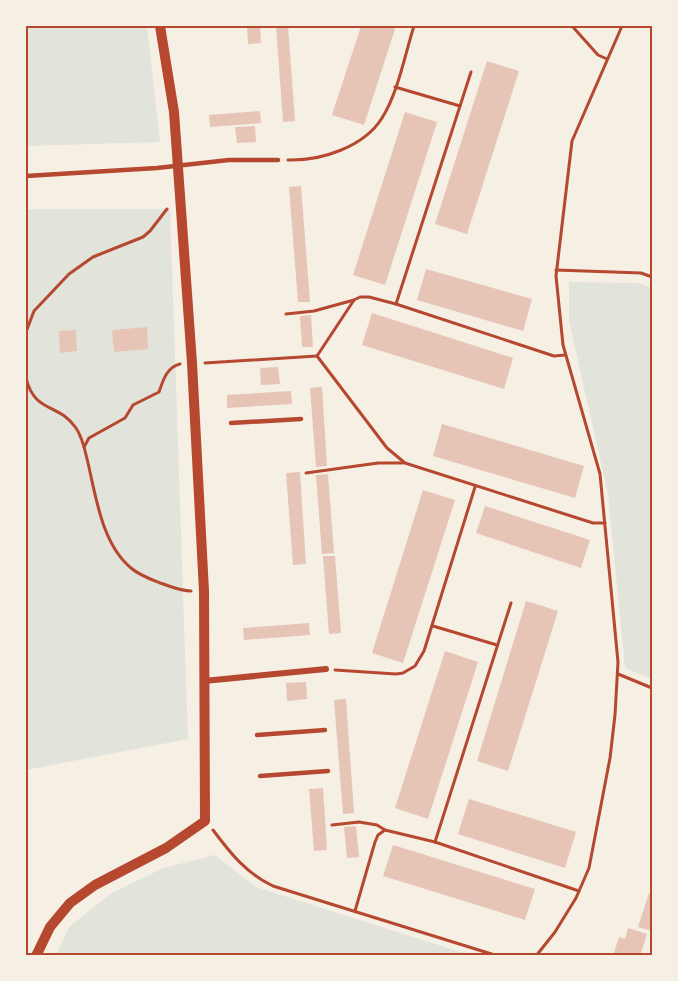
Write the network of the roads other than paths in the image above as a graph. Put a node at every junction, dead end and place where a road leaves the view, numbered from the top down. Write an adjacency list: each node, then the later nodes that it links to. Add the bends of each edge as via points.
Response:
1 (160, 26): 3 (street)
2 (278, 160): 3 (lane)
3 (179, 166): 4 (lane); 8 (street, via 204,591)
4 (26, 176)
5 (301, 419): 6 (lane)
6 (231, 423)
7 (326, 669): 8 (street)
8 (203, 681): 13 (street, via 206,821 70,903 50,927)
9 (325, 730): 10 (lane)
10 (257, 735)
11 (328, 771): 12 (lane)
12 (260, 777)
13 (36, 956)

